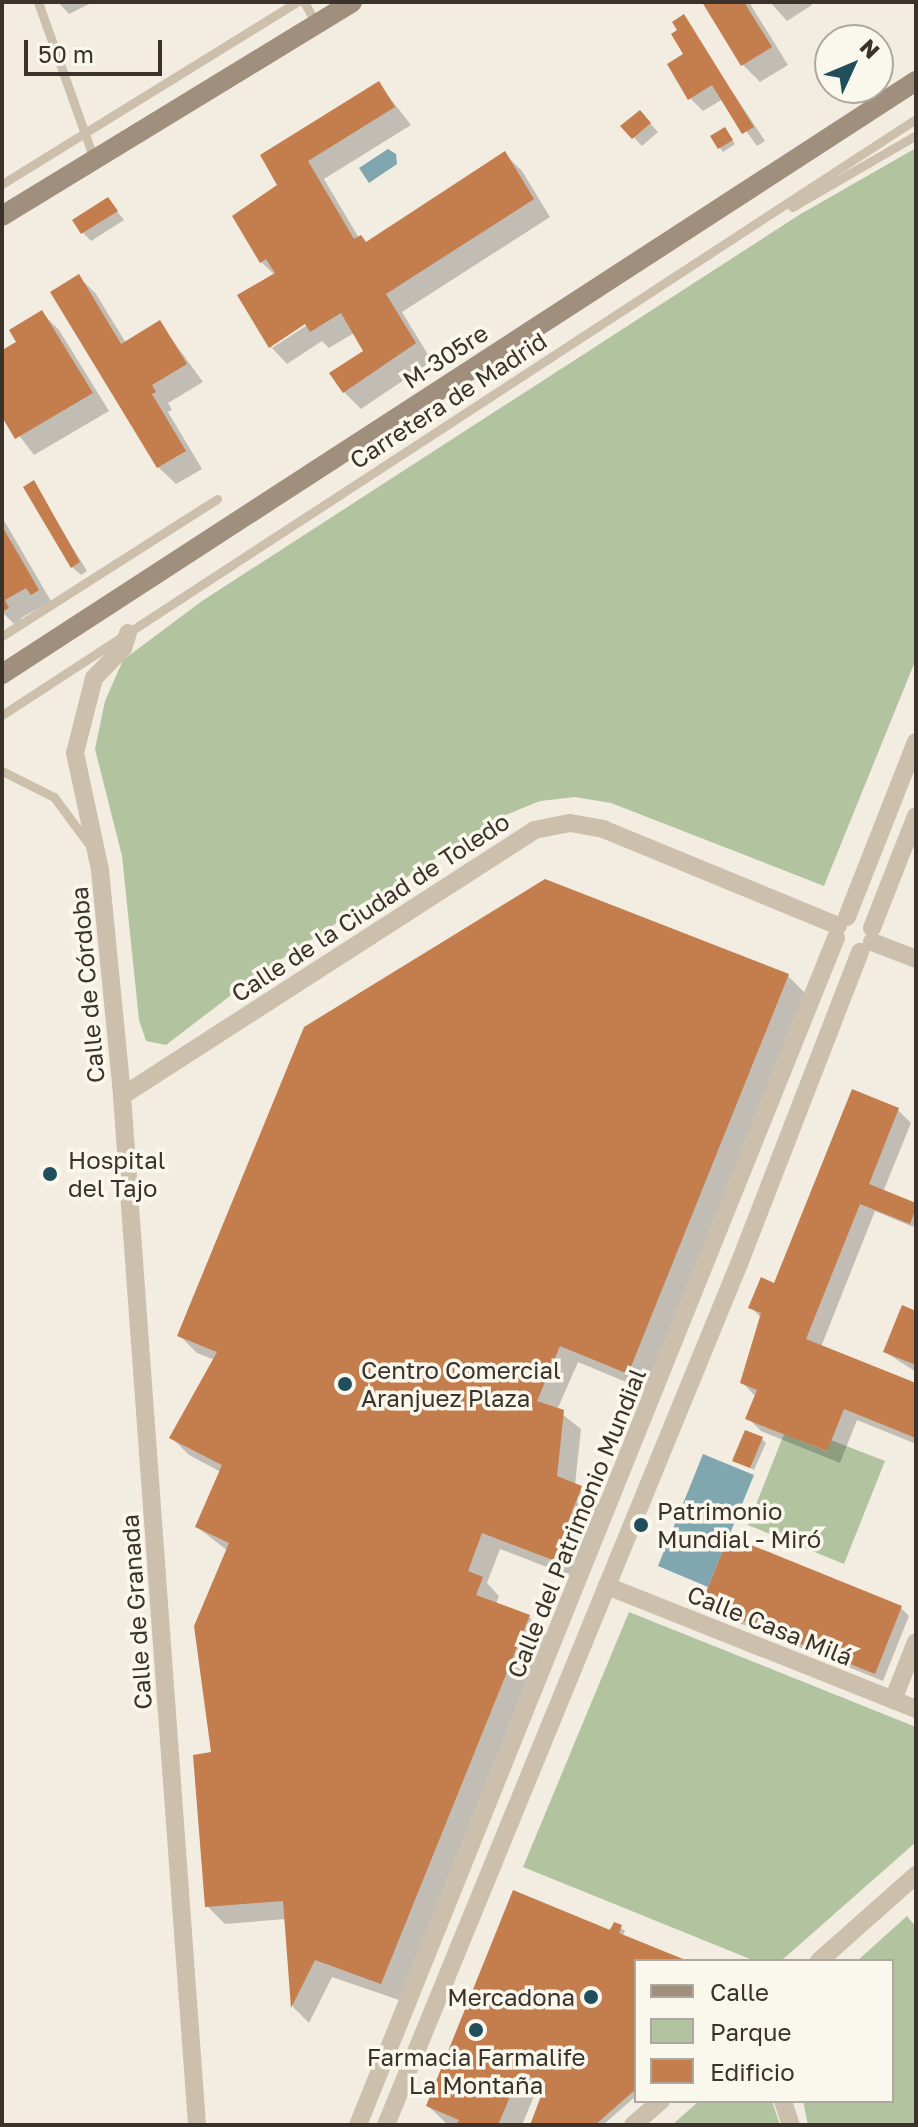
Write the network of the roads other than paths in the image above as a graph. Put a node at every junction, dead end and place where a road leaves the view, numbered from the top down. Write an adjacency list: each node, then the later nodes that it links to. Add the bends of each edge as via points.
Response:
1 (38, 2): 8 (lane)
2 (297, 2): 8 (lane)
3 (304, 2): 5 (lane)
4 (352, 2): 5 (main road)
5 (316, 24): 10 (main road)
6 (916, 81): 17 (main road, M-305re)
7 (916, 119): 13 (lane, Carretera de Madrid)
8 (84, 133): 10 (lane); 11 (lane)
9 (916, 135): 13 (lane, via 756,229)
10 (94, 159): 12 (main road)
11 (2, 184)
12 (2, 216)
13 (746, 230): 15 (lane, Carretera de Madrid)
14 (217, 499): 16 (lane)
15 (128, 633): 18 (lane, Carretera de Madrid); 22 (street, Calle de Córdoba, via 123,648 94,678 75,740)
16 (2, 636)
17 (2, 674)
18 (2, 715)
19 (916, 742): 23 (street, Calle del Patrimonio Mundial)
20 (2, 771): 22 (lane, Calle de Córdoba, via 41,787 66,808)
21 (916, 816): 24 (street)
22 (100, 870): 26 (street, Calle de Córdoba)
23 (840, 927): 24 (street, via 843,949); 24 (street, via 859,916); 26 (street, Calle de la Ciudad de Toledo, via 603,829 570,823 534,830); 36 (street, Calle del Patrimonio Mundial)
24 (868, 941): 25 (street); 27 (street)
25 (916, 959)
26 (122, 1096): 35 (street, Calle de Granada)
27 (607, 1586): 29 (street, Calle Casa Milá); 37 (street)
28 (916, 1642): 29 (street)
29 (893, 1700): 30 (street, Calle Casa Milá)
30 (916, 1709)
31 (916, 1875): 32 (street)
32 (821, 1959)
33 (659, 2103): 38 (street)
34 (784, 2103): 39 (street)
35 (197, 2125)
36 (358, 2125)
37 (386, 2125)
38 (633, 2125)
39 (791, 2125)

